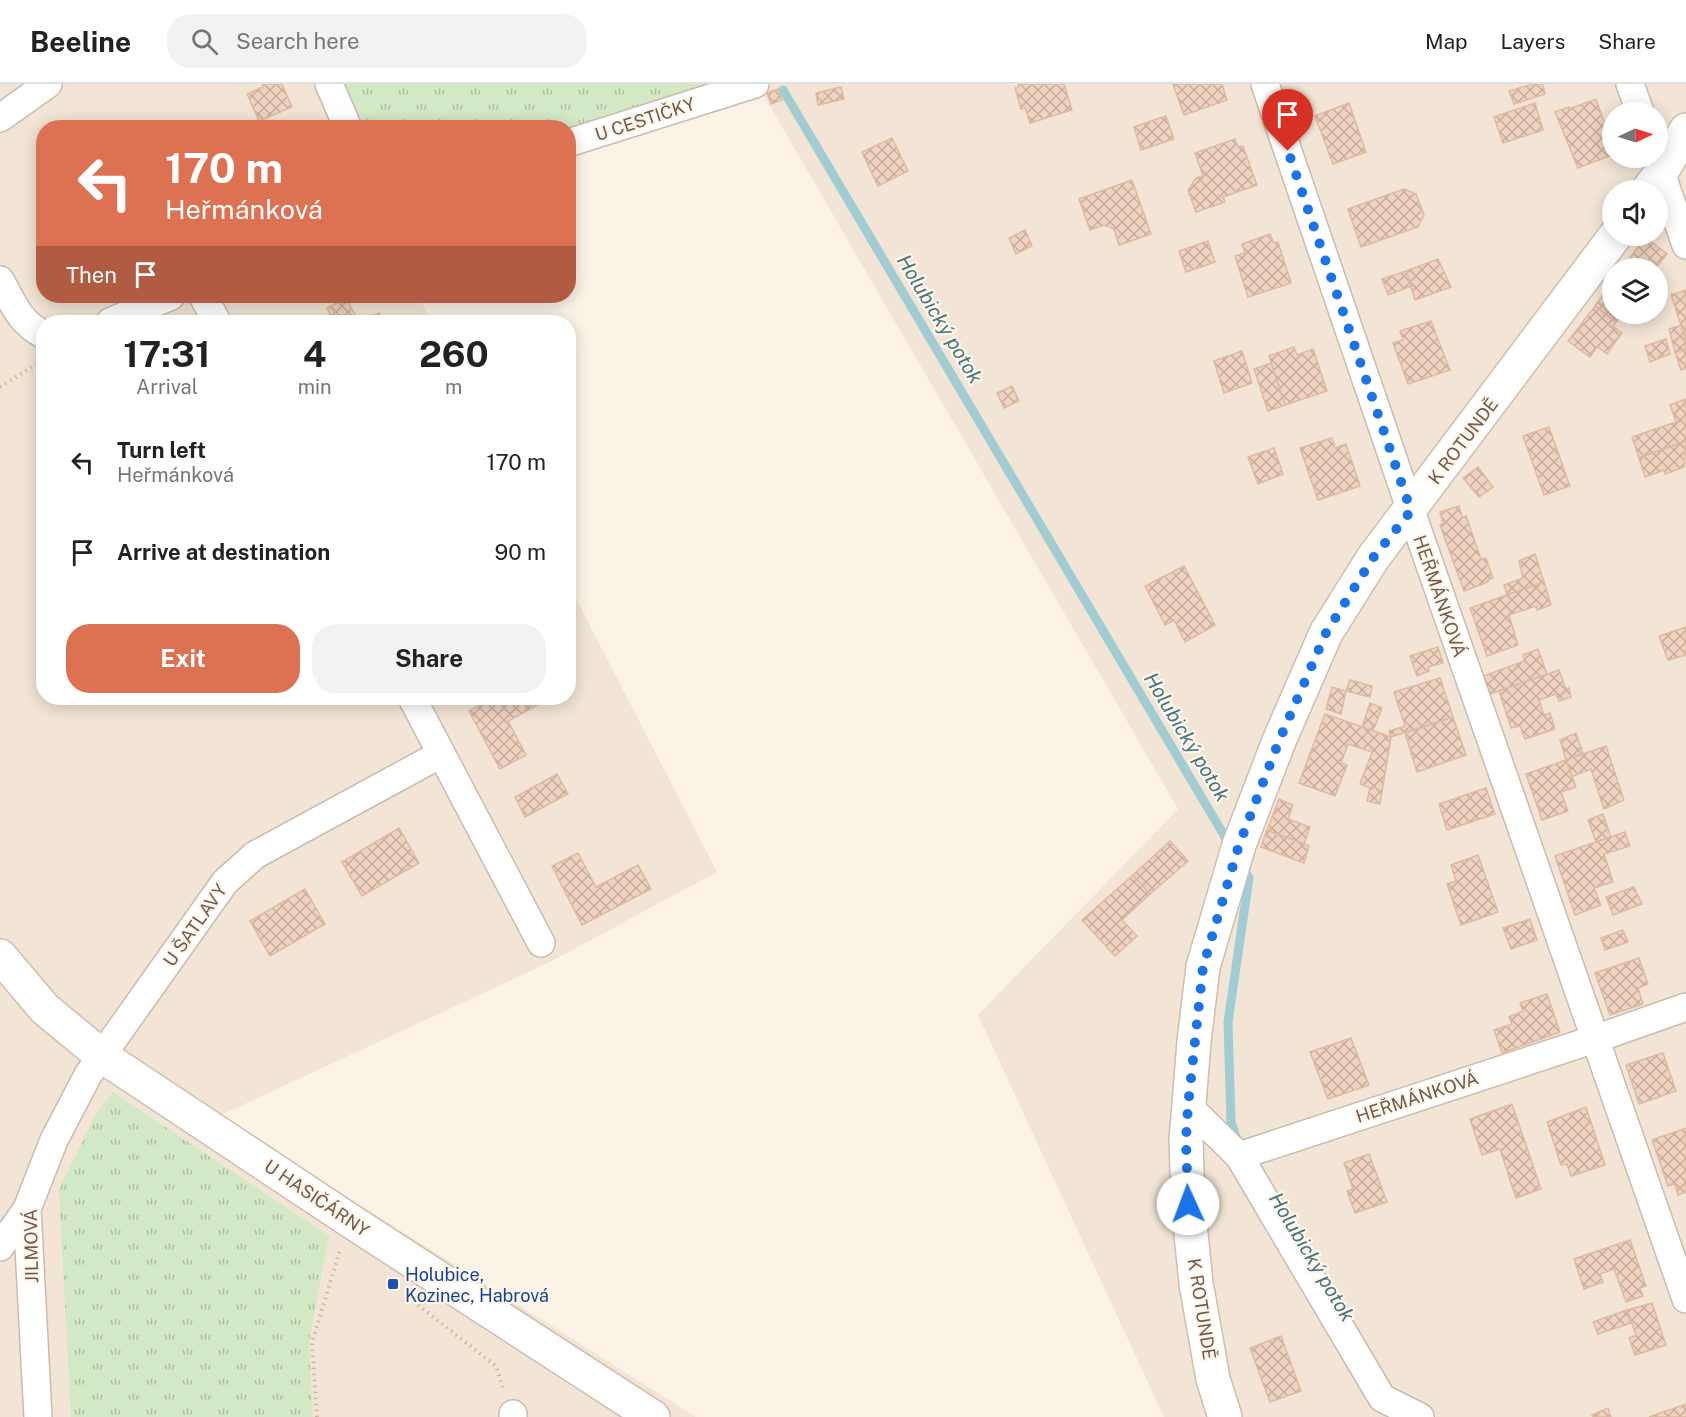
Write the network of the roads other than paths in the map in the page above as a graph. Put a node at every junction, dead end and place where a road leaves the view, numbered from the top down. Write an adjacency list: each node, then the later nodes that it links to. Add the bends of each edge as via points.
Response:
1 (48, 84): 7 (street)
2 (329, 84): 8 (street)
3 (755, 84): 10 (street, U CESTIČKY)
4 (1265, 84): 18 (street, HEŘMÁNKOVÁ)
5 (1630, 84): 6 (street)
6 (1636, 102)
7 (0, 118)
8 (345, 120)
9 (1686, 130): 11 (street)
10 (576, 140)
11 (1655, 174): 12 (street)
12 (1686, 245)
13 (1607, 246): 18 (street, K ROTUNDĚ)
14 (0, 280): 17 (street, via 20,318)
15 (155, 303): 16 (street)
16 (126, 315)
17 (36, 331)
18 (1411, 511): 24 (street, HEŘMÁNKOVÁ); 26 (street, K ROTUNDĚ, via 1373,558 1326,633 1239,845 1203,967)
19 (416, 705): 20 (street)
20 (441, 754): 21 (street); 25 (street, U ŠATLAVY, via 255,855 225,882)
21 (541, 943)
22 (0, 956): 25 (street, U HASIČÁRNY, via 45,1009)
23 (1686, 1007): 24 (street, HEŘMÁNKOVÁ)
24 (1595, 1039): 27 (street, HEŘMÁNKOVÁ); 30 (street, HEŘMÁNKOVÁ)
25 (102, 1056): 28 (street, JILMOVÁ, via 54,1140); 32 (street, U HASIČÁRNY)
26 (1188, 1106): 27 (street); 33 (street, K ROTUNDĚ, via 1188,1204 1196,1283 1213,1379)
27 (1239, 1156): 34 (street, via 1382,1398)
28 (27, 1209): 29 (street); 31 (street, JILMOVÁ)
29 (0, 1247)
30 (1686, 1299)
31 (38, 1417)
32 (653, 1417)
33 (1225, 1417)
34 (1420, 1417)

